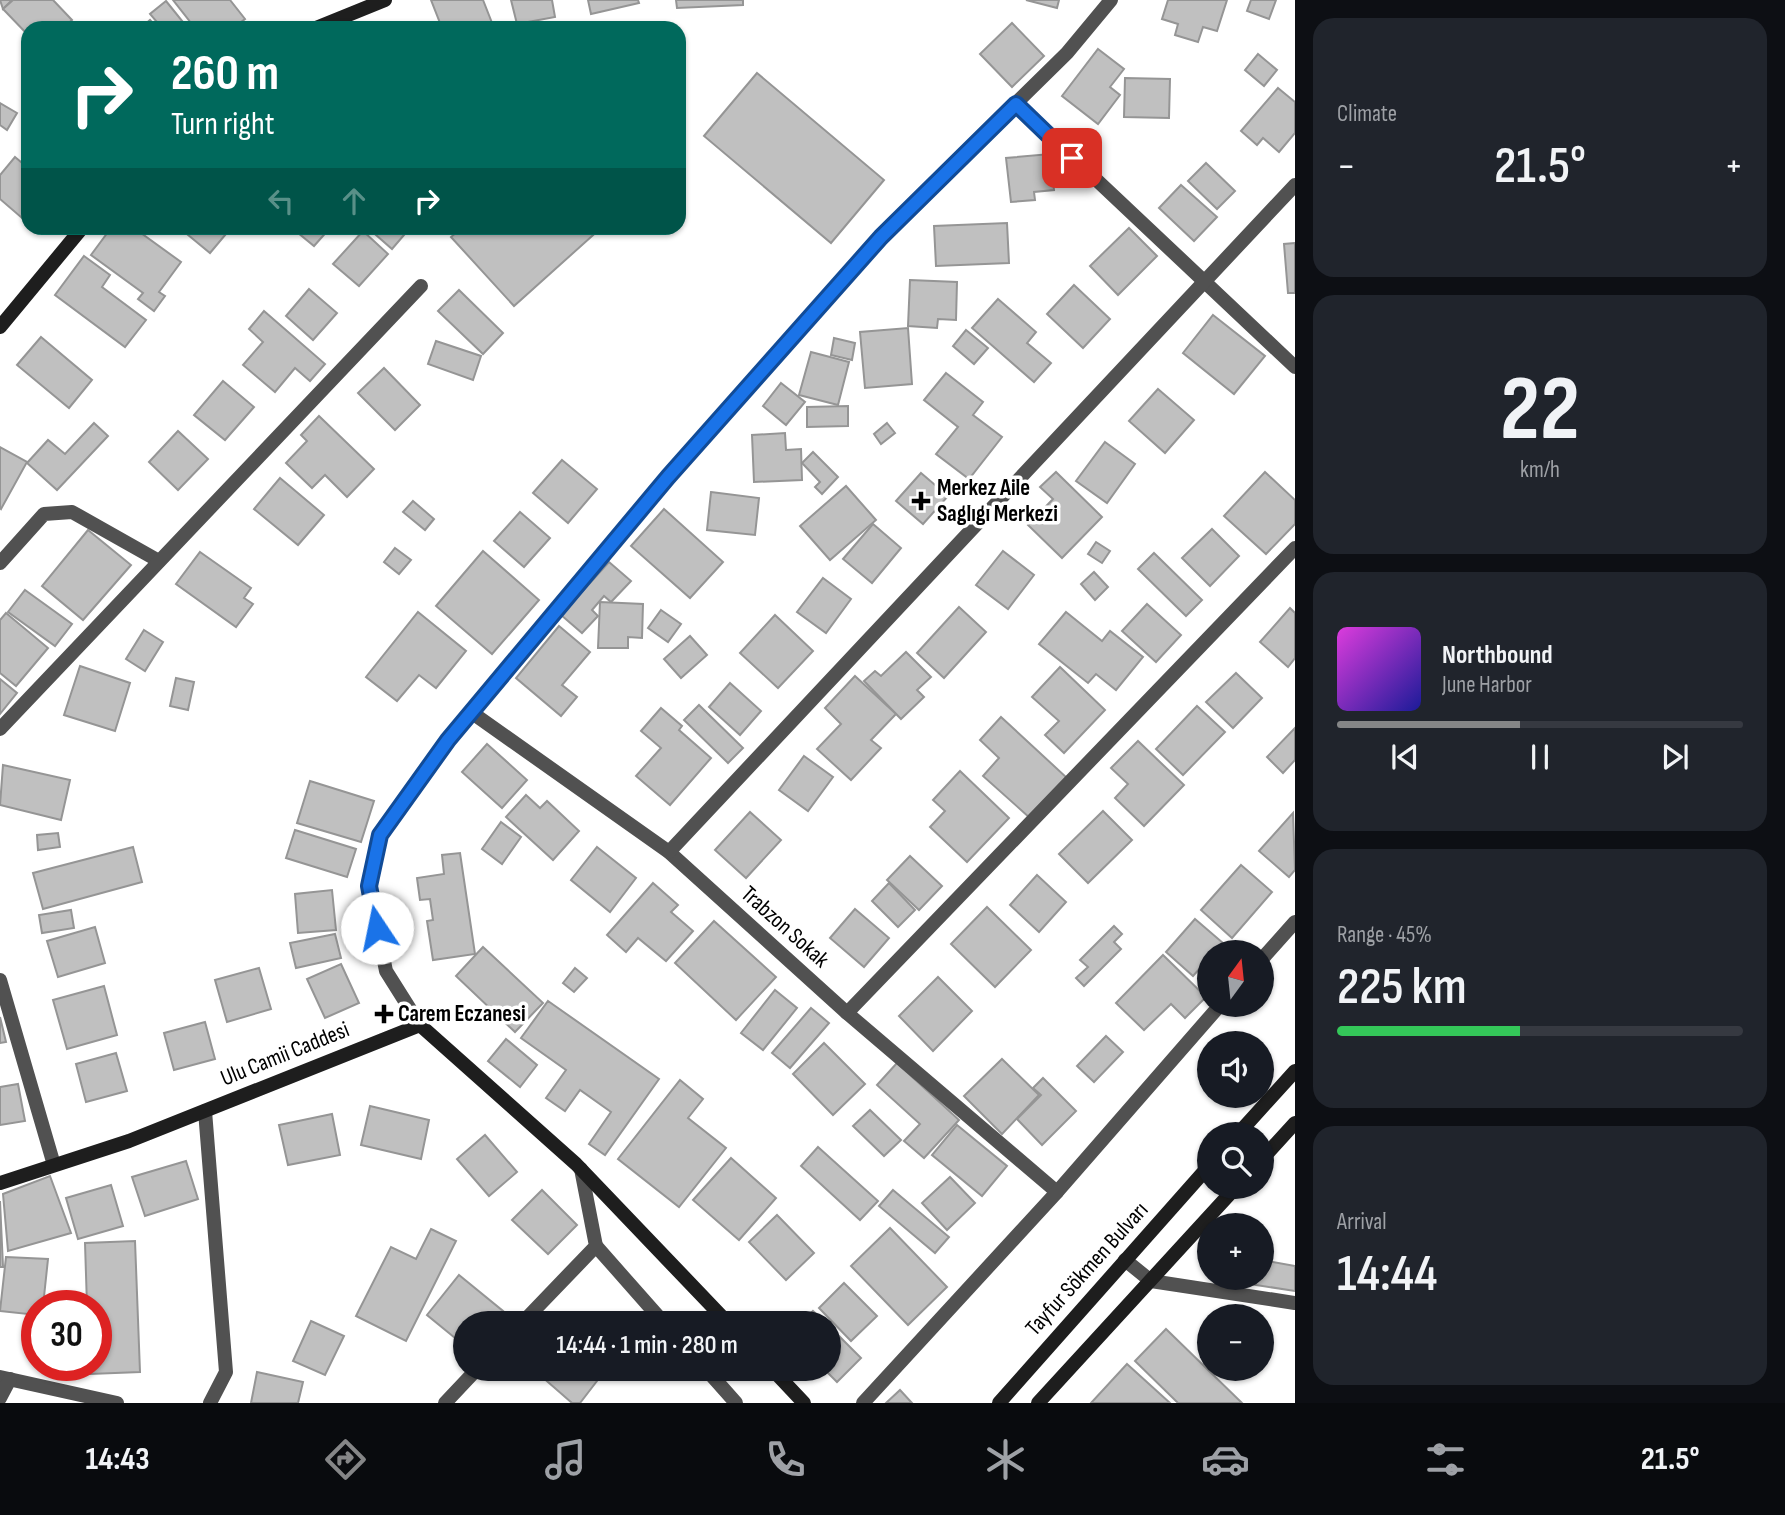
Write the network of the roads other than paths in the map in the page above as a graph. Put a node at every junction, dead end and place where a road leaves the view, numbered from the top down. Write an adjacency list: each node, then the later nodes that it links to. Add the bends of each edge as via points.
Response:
1 (385, 0): 3 (street)
2 (1111, 0): 4 (street)
3 (333, 21)
4 (1016, 104): 7 (street); 14 (street, via 889,228 668,477)
5 (1295, 185): 7 (street)
6 (76, 235): 9 (street)
7 (1204, 284): 10 (street); 16 (street)
8 (421, 286): 12 (street)
9 (0, 327)
10 (1295, 368)
11 (1295, 548): 20 (street)
12 (159, 561): 13 (street, via 72,512 44,514); 15 (street)
13 (0, 563)
14 (471, 712): 16 (street, Trabzon Sokak); 22 (street, via 380,835 369,886 386,971)
15 (0, 729)
16 (669, 852): 20 (street, Trabzon Sokak)
17 (1295, 922): 18 (street)
18 (1274, 946)
19 (0, 980): 28 (street)
20 (847, 1013): 32 (street, Trabzon Sokak)
21 (1211, 1017): 32 (street)
22 (419, 1025): 24 (street, Ulu Camii Caddesi); 29 (street)
23 (1295, 1071): 25 (street)
24 (205, 1111): 28 (street, Ulu Camii Caddesi); 47 (street, via 226,1372)
25 (1249, 1122)
26 (1295, 1123): 27 (street)
27 (1274, 1146)
28 (54, 1165): 31 (street, Ulu Camii Caddesi)
29 (581, 1169): 34 (street); 40 (street)
30 (1197, 1179): 35 (street, Tayfur Sökmen Bulvarı)
31 (0, 1183)
32 (1057, 1192): 51 (street)
33 (1225, 1199): 36 (street)
34 (596, 1246): 38 (street); 39 (street)
35 (1125, 1260): 36 (street); 52 (street, Tayfur Sökmen Bulvarı)
36 (1151, 1280): 37 (street); 53 (street)
37 (1295, 1303)
38 (534, 1311)
39 (653, 1311)
40 (717, 1311)
41 (5, 1378): 45 (street); 46 (street)
42 (466, 1381): 48 (street)
43 (717, 1381): 49 (street)
44 (783, 1381): 50 (street)
45 (0, 1398)
46 (117, 1403)
47 (210, 1403)
48 (445, 1403)
49 (736, 1403)
50 (804, 1403)
51 (863, 1403)
52 (999, 1403)
53 (1038, 1403)

